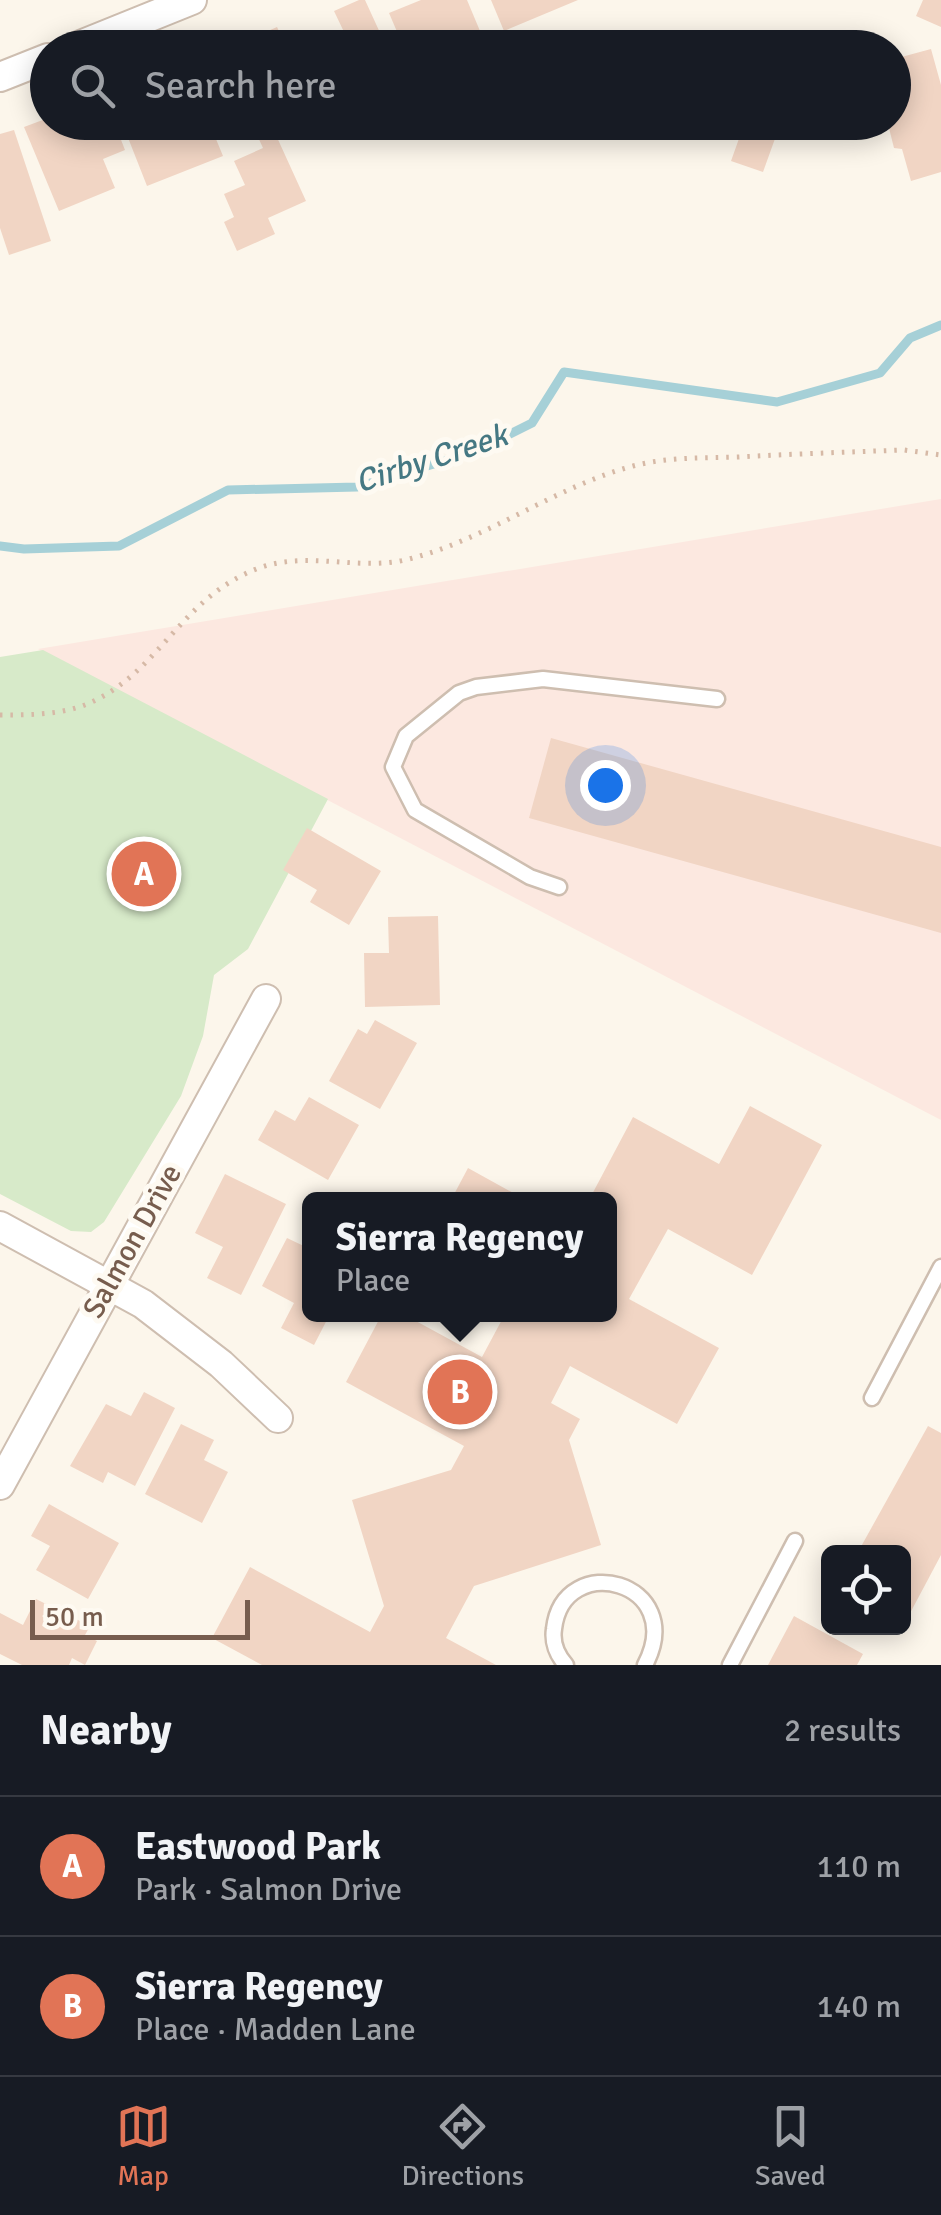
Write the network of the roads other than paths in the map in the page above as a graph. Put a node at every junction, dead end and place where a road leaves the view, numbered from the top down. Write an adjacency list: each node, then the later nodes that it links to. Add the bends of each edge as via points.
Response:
1 (192, 0): 2 (street)
2 (118, 30)
3 (30, 65): 4 (street)
4 (0, 77)
5 (716, 699): 6 (lane, via 543,679 459,694 406,736 394,767 414,810)
6 (559, 887)
7 (266, 998): 10 (street, Salmon Drive)
8 (0, 1226): 10 (street)
9 (941, 1268): 11 (lane)
10 (108, 1285): 12 (street, via 221,1364); 13 (street, Salmon Drive)
11 (872, 1398)
12 (278, 1418)
13 (0, 1485)
14 (796, 1541): 17 (lane)
15 (566, 1665): 16 (lane, via 553,1638 555,1618 580,1587 600,1582 620,1584 650,1609 656,1628)
16 (645, 1665)
17 (730, 1665)

